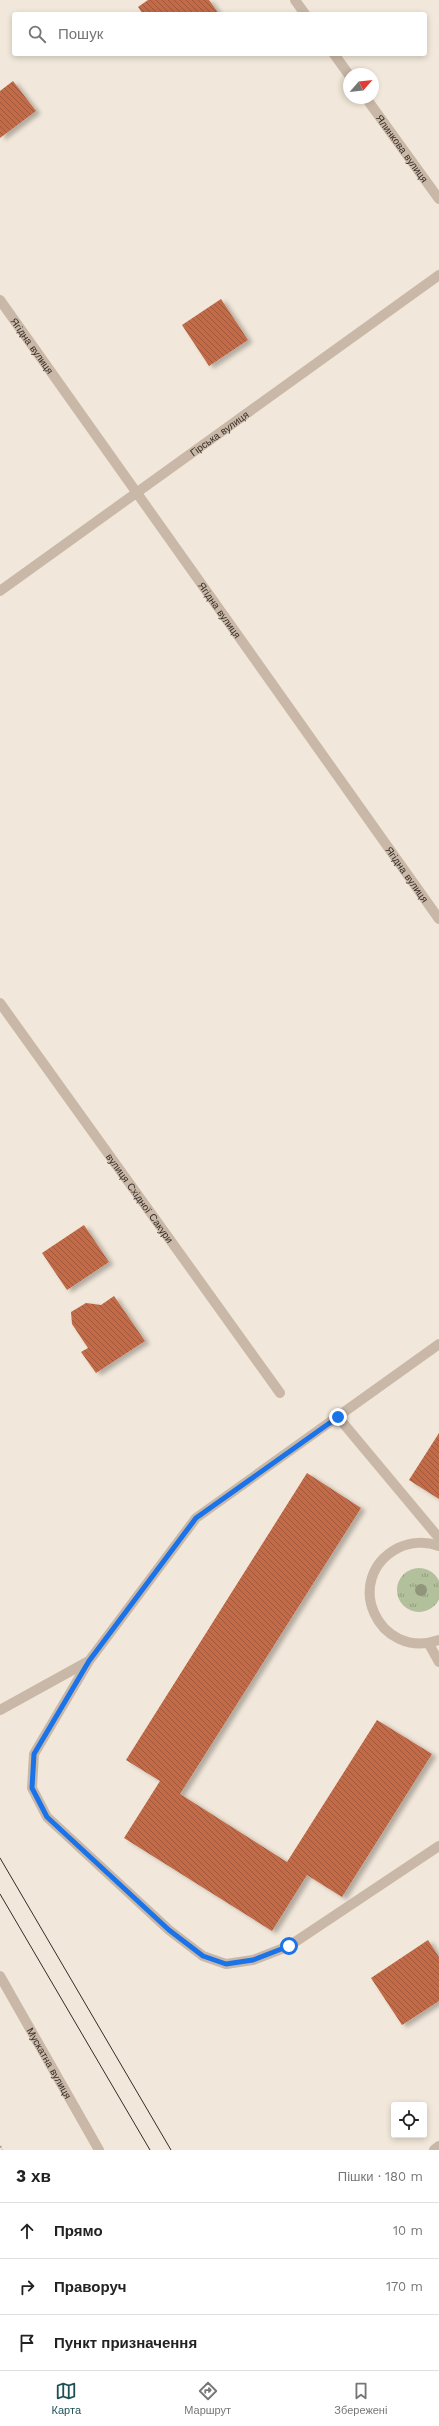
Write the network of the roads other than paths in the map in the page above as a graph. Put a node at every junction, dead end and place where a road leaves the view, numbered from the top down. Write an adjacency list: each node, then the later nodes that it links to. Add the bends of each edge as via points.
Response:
1 (295, 0): 2 (street)
2 (304, 12)
3 (335, 56): 4 (street)
4 (344, 68)
5 (370, 104): 6 (street, Ялинкова вулиця)
6 (439, 199)
7 (439, 275): 9 (street, Гірська вулиця)
8 (0, 300): 9 (street, Ягідна вулиця)
9 (137, 494): 10 (street, Гірська вулиця); 11 (street, Ягідна вулиця)
10 (0, 591)
11 (439, 920)
12 (0, 1003): 14 (street, вулиця Східної Сакури)
13 (439, 1344): 15 (street)
14 (280, 1393)
15 (338, 1417): 16 (street); 20 (street, via 196,1518)
16 (439, 1538)
17 (439, 1546): 19 (street, via 421,1542 404,1545 389,1553 378,1565 371,1581 372,1608 383,1628 396,1638 412,1644)
18 (439, 1640): 19 (street)
19 (429, 1644): 21 (street)
20 (89, 1661): 22 (street); 23 (street, via 34,1754 32,1788 47,1817 169,1930 203,1956 226,1964 253,1960 289,1946)
21 (439, 1662)
22 (0, 1710)
23 (439, 1846)
24 (0, 1976): 26 (street, Мускатна вулиця)
25 (439, 2146): 27 (street)
26 (99, 2150)
27 (434, 2150)

